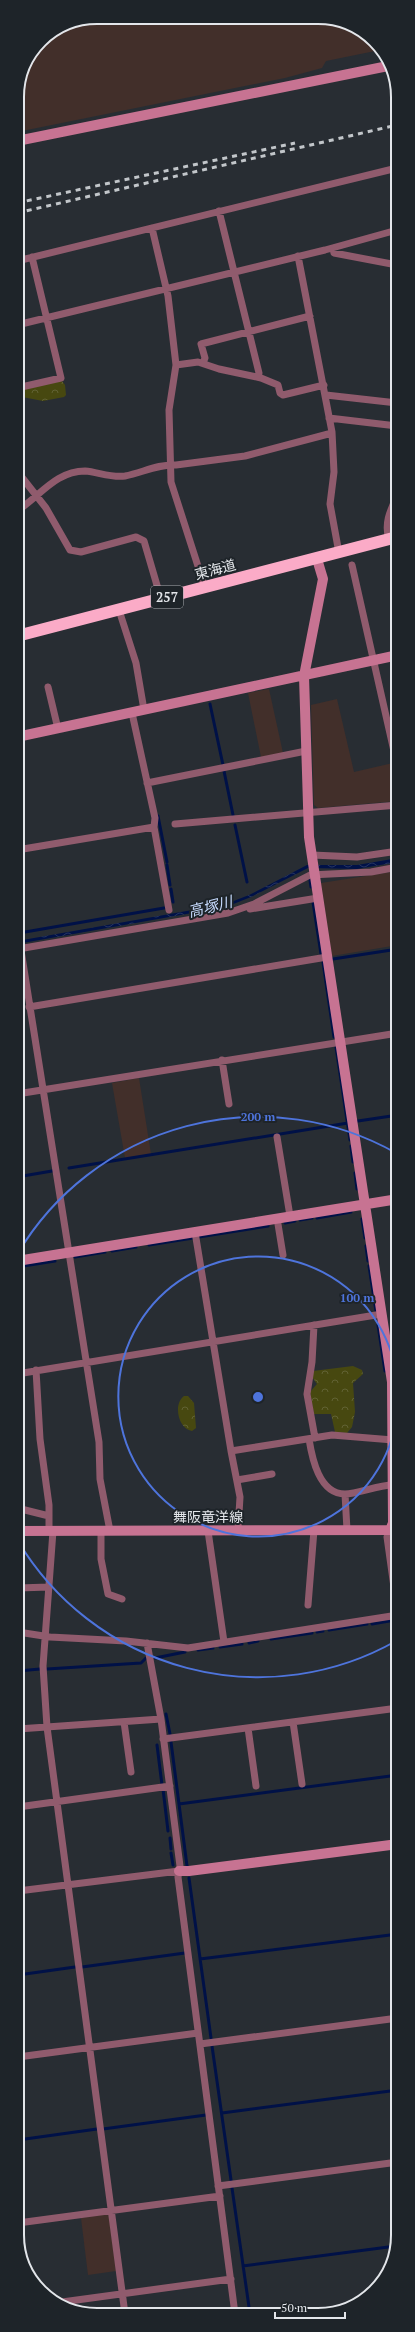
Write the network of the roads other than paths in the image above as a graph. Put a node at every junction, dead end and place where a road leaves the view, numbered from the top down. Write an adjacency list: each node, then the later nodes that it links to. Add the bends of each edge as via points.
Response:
1 (384, 67): 2 (street)
2 (24, 140)
3 (391, 169): 4 (street)
4 (219, 211): 5 (street); 12 (street)
5 (152, 228): 9 (street); 13 (street)
6 (391, 232): 7 (street)
7 (332, 248): 8 (street); 11 (street, via 334,253)
8 (298, 256): 12 (street); 14 (street)
9 (32, 257): 10 (street); 15 (street)
10 (24, 259)
11 (391, 264)
12 (234, 272): 13 (street); 17 (street)
13 (167, 289): 15 (street); 19 (street)
14 (310, 316): 17 (street); 21 (street)
15 (47, 318): 16 (street); 22 (street, via 61,378)
16 (24, 323)
17 (249, 332): 18 (street, via 201,344); 20 (street)
18 (203, 363): 19 (street); 20 (street)
19 (176, 365): 28 (street, via 169,410)
20 (258, 377): 21 (street, via 278,385 283,395)
21 (324, 385): 23 (street)
22 (24, 386)
23 (326, 395): 24 (street); 25 (street)
24 (391, 402)
25 (329, 418): 26 (street); 27 (street)
26 (391, 425)
27 (332, 433): 28 (street, via 233,458); 35 (street, via 334,472 330,504)
28 (170, 465): 30 (street, via 124,476 73,473 55,480); 38 (street, via 173,492)
29 (24, 480): 30 (street)
30 (37, 496): 31 (street); 39 (street, via 68,547 74,552 136,537 144,541)
31 (24, 506)
32 (391, 510): 33 (street, via 387,518 386,532)
33 (391, 536)
34 (391, 539): 35 (highway, 東海道 / 257)
35 (339, 553): 36 (highway, 東海道 / 257)
36 (317, 559): 38 (highway, 東海道 / 257); 44 (street, via 323,579)
37 (352, 565): 43 (street)
38 (205, 588): 39 (highway, 東海道 / 257)
39 (161, 599): 40 (highway, 東海道 / 257)
40 (119, 610): 41 (highway, 東海道 / 257); 46 (street, via 136,663)
41 (24, 634)
42 (391, 656): 43 (street)
43 (373, 660): 44 (street); 50 (street)
44 (304, 676): 46 (street); 51 (street)
45 (48, 687): 48 (street)
46 (144, 710): 47 (street)
47 (132, 713): 48 (street); 52 (street)
48 (58, 729): 49 (street)
49 (24, 736)
50 (391, 738)
51 (306, 751): 52 (street); 54 (street)
52 (147, 783): 56 (street, via 155,818)
53 (391, 806): 54 (street)
54 (308, 813): 55 (street); 59 (street)
55 (175, 824)
56 (154, 827): 57 (street); 64 (street)
57 (24, 849)
58 (391, 852): 59 (street, via 357,857)
59 (312, 857): 61 (street)
60 (391, 868): 61 (street, via 364,872)
61 (315, 873): 62 (street); 63 (street)
62 (318, 898): 63 (street); 66 (street)
63 (241, 909): 65 (street)
64 (169, 910)
65 (24, 944)
66 (327, 957): 68 (street); 70 (street)
67 (24, 973): 68 (street)
68 (29, 1007): 72 (street)
69 (391, 1033): 70 (street)
70 (340, 1041): 71 (street); 77 (street)
71 (222, 1060): 72 (street); 74 (street)
72 (43, 1090): 73 (street); 81 (street)
73 (24, 1093)
74 (229, 1104)
75 (277, 1137): 78 (street)
76 (391, 1200): 77 (street)
77 (365, 1204): 78 (street); 84 (street)
78 (290, 1216): 79 (street)
79 (277, 1218): 80 (street); 82 (street)
80 (195, 1232): 81 (street); 88 (street)
81 (69, 1253): 83 (street); 89 (street)
82 (283, 1255)
83 (24, 1260)
84 (382, 1314): 85 (street); 87 (street)
85 (314, 1325): 88 (street); 94 (street, via 307,1394)
86 (391, 1339): 87 (street)
87 (386, 1340): 92 (street)
88 (213, 1342): 89 (street); 95 (street)
89 (86, 1362): 90 (street); 109 (street, via 99,1442)
90 (36, 1370): 91 (street); 101 (street, via 40,1439)
91 (24, 1373)
92 (391, 1378)
93 (391, 1438): 94 (street, via 332,1435)
94 (312, 1439): 95 (street); 99 (street, via 321,1479 330,1488)
95 (231, 1451): 97 (street)
96 (272, 1474): 97 (street)
97 (236, 1480): 103 (street, via 240,1497)
98 (391, 1485): 99 (street)
99 (345, 1494): 105 (street)
100 (24, 1510): 101 (street)
101 (49, 1516): 108 (street)
102 (208, 1530): 103 (street, 舞阪竜洋線); 109 (street, 舞阪竜洋線); 119 (street)
103 (238, 1530): 104 (street, 舞阪竜洋線)
104 (314, 1530): 105 (street, 舞阪竜洋線); 115 (street)
105 (347, 1530): 106 (street, 舞阪竜洋線)
106 (391, 1530)
107 (24, 1531): 108 (street, 舞阪竜洋線)
108 (51, 1531): 109 (street, 舞阪竜洋線); 112 (street)
109 (106, 1531): 114 (street, via 102,1559 108,1594)
110 (391, 1534): 111 (street, via 388,1537)
111 (391, 1561)
112 (49, 1587): 113 (street); 118 (street)
113 (24, 1588)
114 (122, 1599)
115 (308, 1605)
116 (391, 1617): 119 (street)
117 (24, 1633): 118 (street)
118 (46, 1636): 120 (street); 125 (street, via 44,1666)
119 (224, 1642): 120 (street, via 188,1648)
120 (147, 1643): 122 (street)
121 (391, 1709): 124 (street)
122 (161, 1719): 123 (street); 128 (street)
123 (124, 1722): 125 (street); 129 (street)
124 (293, 1722): 126 (street); 130 (street)
125 (47, 1727): 127 (street); 133 (street)
126 (248, 1728): 128 (street); 132 (street)
127 (24, 1729)
128 (163, 1739): 131 (street)
129 (131, 1772)
130 (302, 1784)
131 (170, 1786): 133 (street); 136 (street)
132 (256, 1786)
133 (57, 1801): 134 (street); 137 (street)
134 (24, 1806)
135 (391, 1845): 136 (street)
136 (179, 1871): 137 (street); 140 (street)
137 (68, 1884): 138 (street); 142 (street)
138 (24, 1890)
139 (391, 2019): 141 (street)
140 (198, 2033): 141 (street); 142 (street)
141 (200, 2044): 145 (street)
142 (90, 2048): 143 (street); 147 (street)
143 (24, 2056)
144 (391, 2163): 145 (street)
145 (218, 2186): 146 (street)
146 (220, 2196): 147 (street); 149 (street)
147 (111, 2211): 148 (street); 150 (street)
148 (24, 2222)
149 (231, 2279): 150 (street); 153 (street)
150 (122, 2294): 151 (street); 152 (street)
151 (68, 2301)
152 (124, 2308)
153 (234, 2308)

